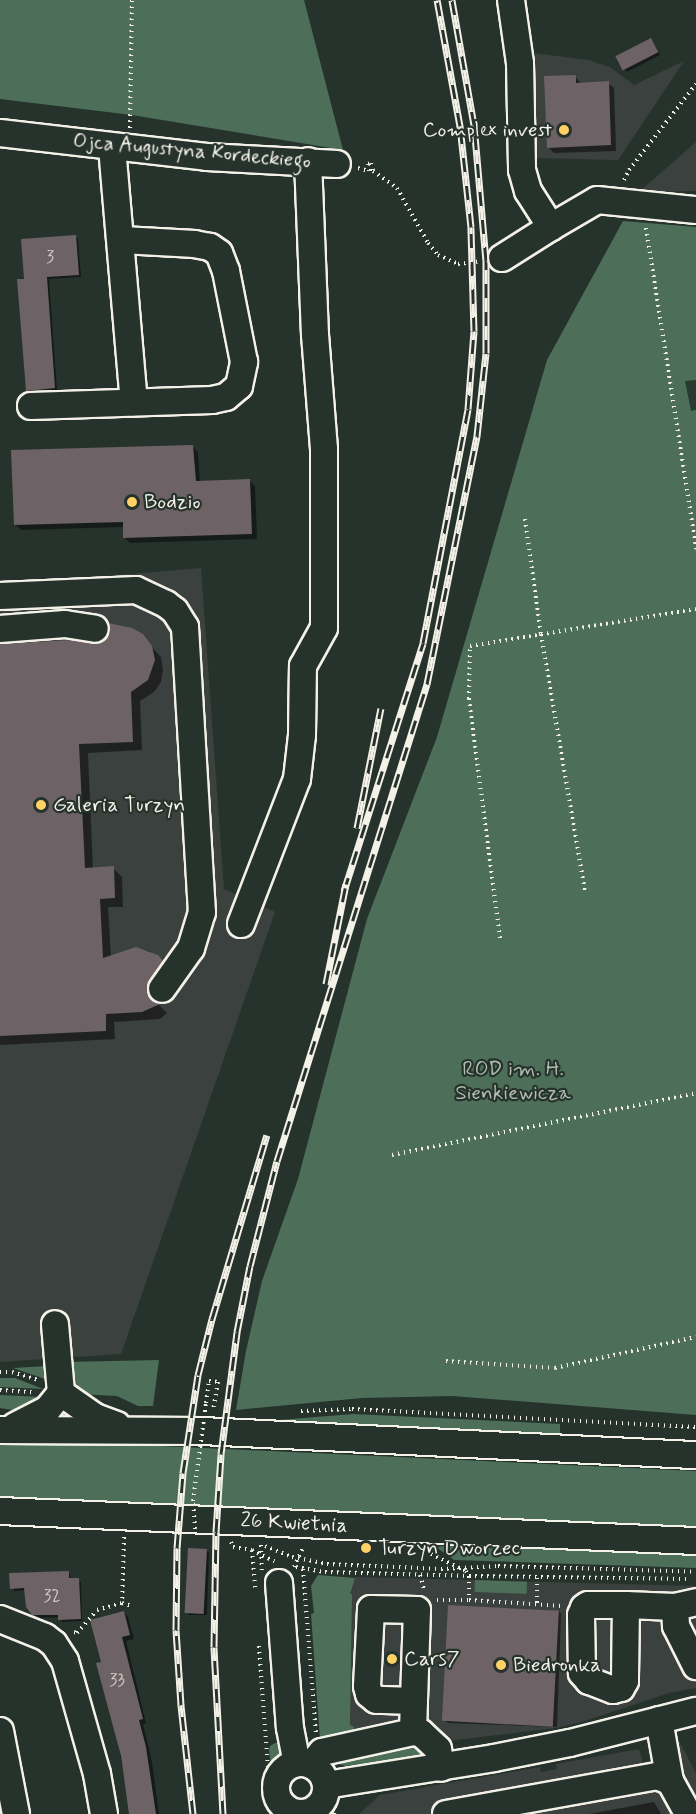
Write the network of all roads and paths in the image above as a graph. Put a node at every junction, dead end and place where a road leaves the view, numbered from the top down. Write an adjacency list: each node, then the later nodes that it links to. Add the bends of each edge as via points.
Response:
1 (132, 0): 4 (path)
2 (511, 0): 12 (street, via 520,63 522,170 528,191)
3 (696, 84): 9 (path, via 629,170)
4 (132, 115)
5 (0, 133): 6 (street, Ojca Augustyna Kordeckiego)
6 (112, 147): 7 (street, Ojca Augustyna Kordeckiego, via 236,159); 13 (street)
7 (308, 161): 8 (street, Ojca Augustyna Kordeckiego); 25 (street, via 324,449 324,628 303,666 297,779)
8 (337, 164): 14 (path, Ojca Augustyna Kordeckiego, via 339,157 340,164 369,171 371,163 373,171 397,188 428,243 442,258 458,264)
9 (615, 200): 10 (street); 12 (street, via 597,200)
10 (696, 210)
11 (645, 224): 18 (path)
12 (551, 227): 14 (street)
13 (122, 240): 15 (street); 15 (street, via 195,244 219,253 244,362 242,381 226,397)
14 (502, 258)
15 (134, 402): 16 (street)
16 (31, 406)
17 (525, 519): 23 (path)
18 (696, 549)
19 (0, 596): 27 (street, via 136,590 166,604 184,627 202,912 191,948)
20 (696, 609): 23 (path)
21 (0, 629): 22 (street, via 65,624)
22 (95, 629)
23 (541, 634): 24 (path); 26 (path, via 470,646 469,699)
24 (585, 891)
25 (241, 924)
26 (500, 938)
27 (162, 989)
28 (696, 1093): 29 (path)
29 (392, 1155)
30 (56, 1324): 34 (street)
31 (696, 1338): 32 (path, via 555,1368)
32 (446, 1362)
33 (0, 1372): 34 (path, via 48,1383)
34 (61, 1393): 40 (street, via 47,1410 31,1420); 41 (street, via 95,1417)
35 (213, 1408): 44 (path, bridge, via 218,1382 209,1381 193,1501)
36 (201, 1412): 38 (path)
37 (294, 1412): 39 (path, via 352,1409)
38 (224, 1413)
39 (696, 1427)
40 (0, 1429): 41 (street)
41 (137, 1429): 42 (street)
42 (696, 1455)
43 (0, 1510): 46 (street, 26 Kwietnia)
44 (195, 1529)
45 (124, 1533): 65 (path)
46 (696, 1540)
47 (253, 1542): 52 (path)
48 (233, 1547): 50 (path)
49 (301, 1549): 52 (path)
50 (252, 1550): 56 (path); 62 (path)
51 (435, 1554): 53 (path)
52 (299, 1559): 53 (path); 56 (path)
53 (461, 1568): 55 (path); 59 (path)
54 (303, 1569): 56 (path); 57 (path); 80 (path)
55 (696, 1572)
56 (287, 1575): 82 (street, via 290,1728)
57 (420, 1575): 59 (path); 61 (path)
58 (537, 1575): 59 (path); 60 (path); 66 (path)
59 (469, 1576): 63 (path)
60 (696, 1580)
61 (423, 1587)
62 (255, 1597)
63 (469, 1600): 64 (path); 66 (path)
64 (427, 1601)
65 (122, 1603): 69 (path); 72 (path, via 97,1610 77,1633)
66 (537, 1603): 70 (path)
67 (626, 1605): 68 (street); 70 (street); 70 (street, via 625,1680 621,1688 614,1690 598,1686 582,1673)
68 (686, 1605): 74 (street, via 676,1626)
69 (132, 1606)
70 (584, 1608)
71 (0, 1619): 86 (street, via 45,1637 65,1661 97,1774)
72 (66, 1628)
73 (259, 1644): 87 (path, via 268,1769 266,1795)
74 (696, 1666)
75 (414, 1701): 79 (street)
76 (696, 1711): 77 (street)
77 (652, 1721): 81 (street, via 570,1743); 83 (street)
78 (0, 1731): 85 (street)
79 (413, 1732): 81 (street, via 421,1733 438,1749); 82 (street, via 322,1752)
80 (316, 1733)
81 (441, 1768): 82 (street)
82 (311, 1771): 84 (street, via 322,1801); 84 (street, via 290,1766 279,1776 276,1790 288,1809)
83 (663, 1778): 88 (street); 89 (street)
84 (310, 1813)
85 (16, 1814)
86 (104, 1814)
87 (279, 1814)
88 (446, 1814)
89 (688, 1814)

